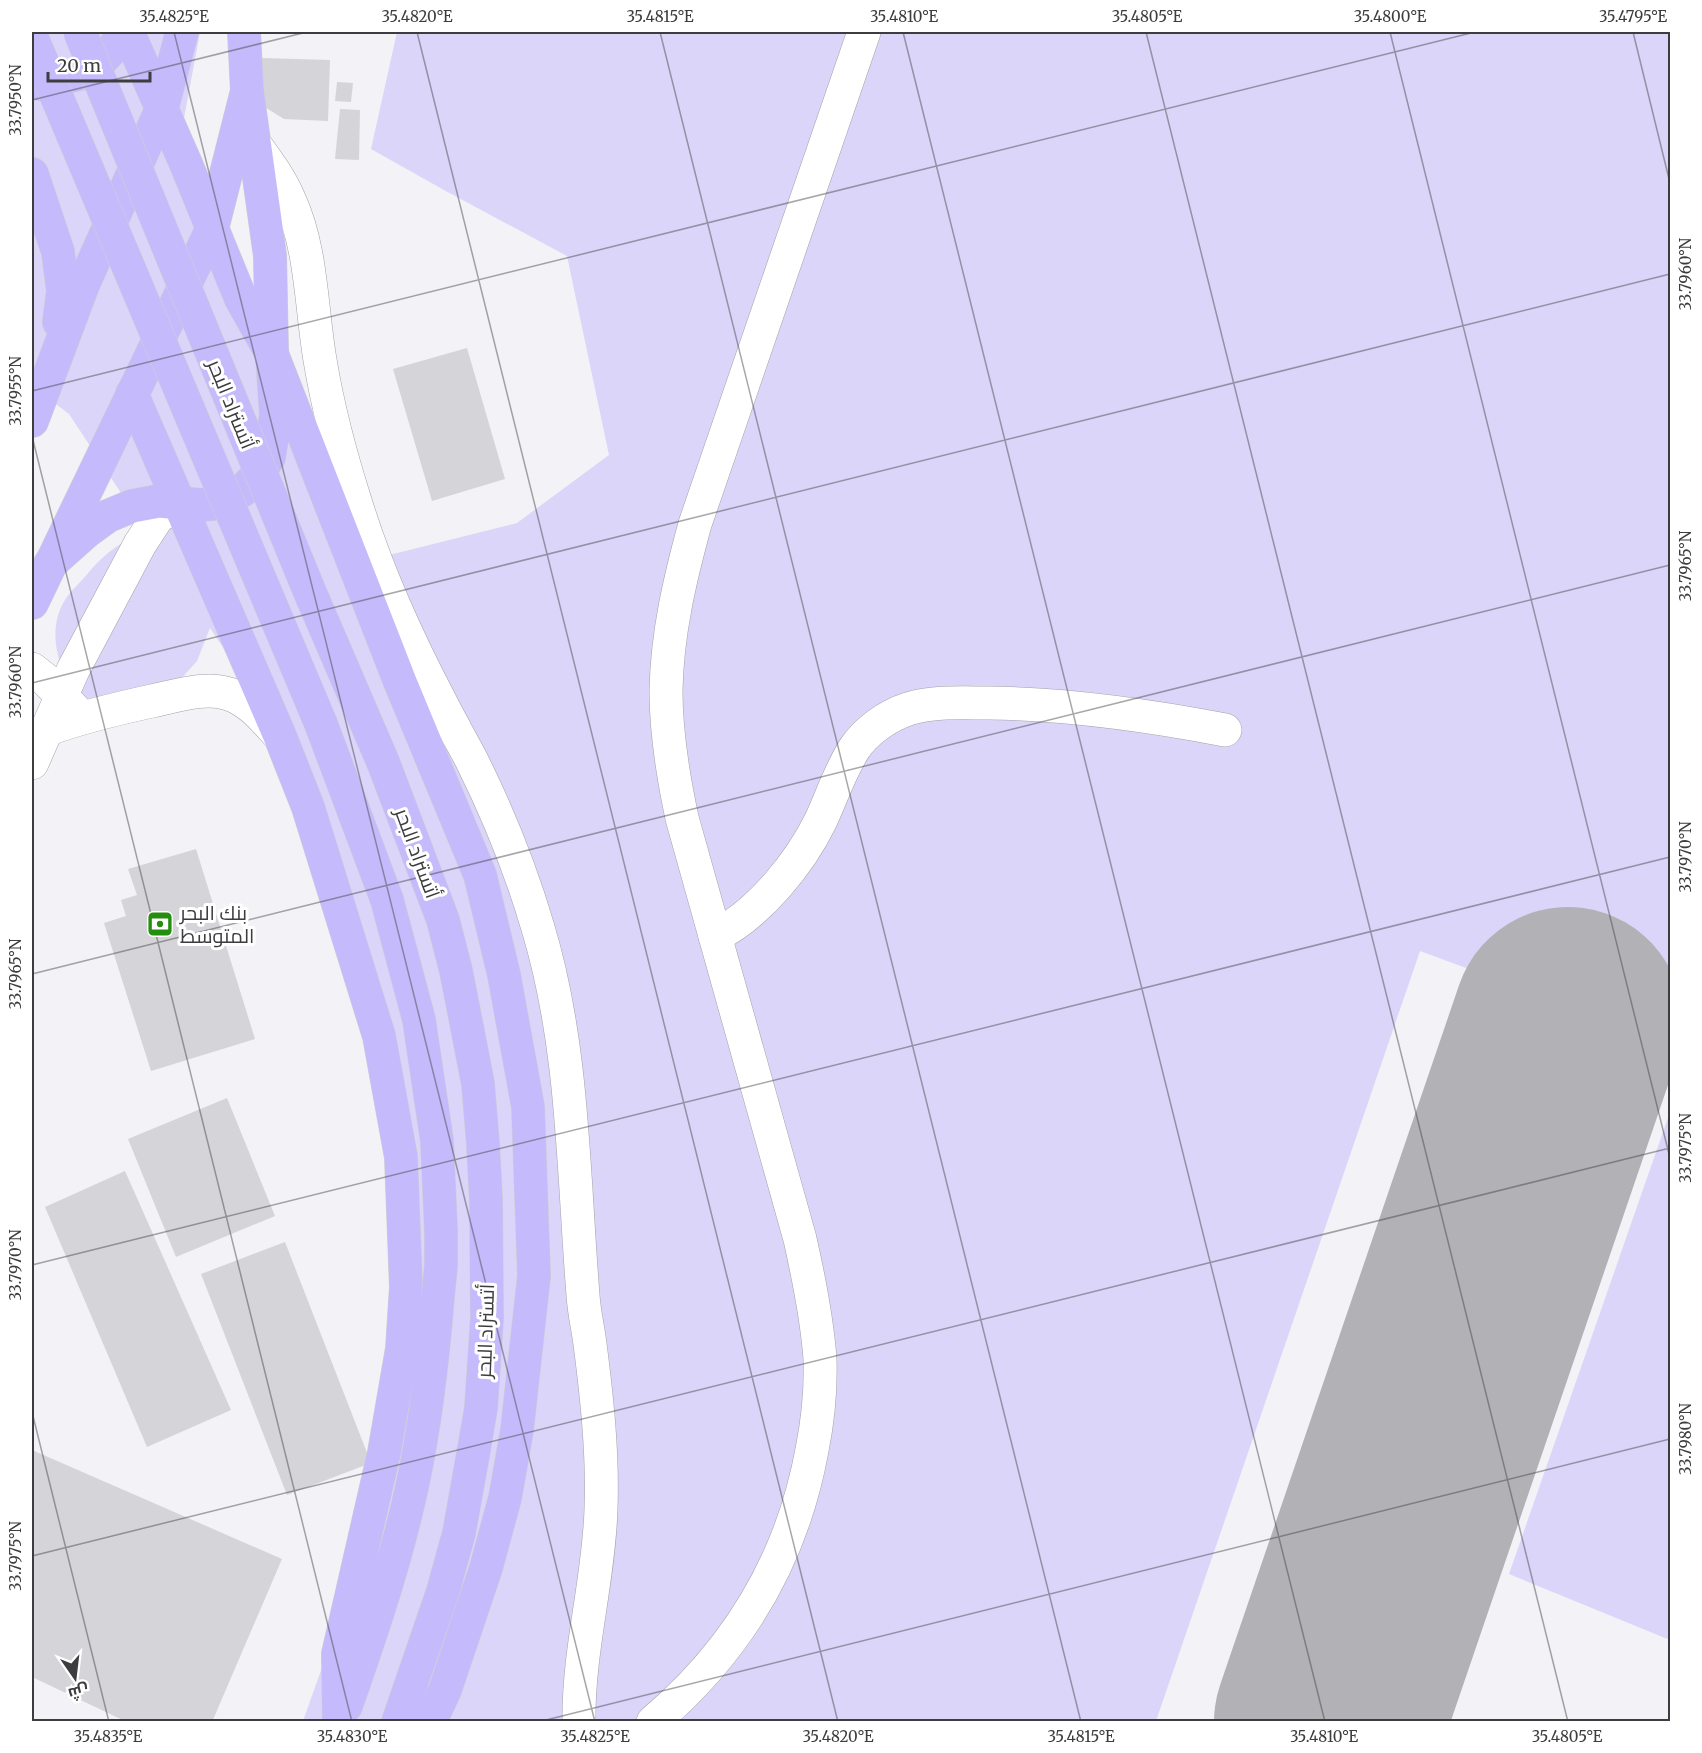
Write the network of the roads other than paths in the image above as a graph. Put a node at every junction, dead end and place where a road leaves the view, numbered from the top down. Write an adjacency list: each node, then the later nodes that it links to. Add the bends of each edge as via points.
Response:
1 (80, 32): 27 (highway, أتستراد البحر, bridge, via 383,762 442,920 469,1039 477,1084 486,1200 487,1318 481,1408 459,1533)
2 (128, 32): 7 (highway, via 91,71 39,84); 9 (highway)
3 (182, 32): 9 (highway)
4 (244, 32): 8 (highway)
5 (864, 32): 25 (lane, via 695,524 675,606 666,691 668,734 682,818)
6 (32, 38): 26 (highway, bridge, via 321,723 387,900 419,1020 435,1130 441,1231 432,1368 413,1482 385,1589)
7 (32, 82)
8 (247, 91): 10 (highway); 12 (highway)
9 (162, 108): 12 (highway); 14 (highway, via 83,285)
10 (254, 143): 13 (highway, via 270,256); 29 (lane, via 280,181 302,234 324,383 361,521 411,643 498,817 532,910 551,981 570,1100 583,1301 600,1464 599,1546 582,1664)
11 (32, 174): 14 (highway, via 58,252 63,291)
12 (212, 229): 13 (highway, via 241,299); 15 (highway)
13 (272, 354): 17 (highway, via 276,415 269,457 257,476 221,503); 28 (highway, via 480,875 504,975 528,1107 534,1276 517,1430 505,1498 486,1568 445,1690)
14 (54, 363): 16 (highway)
15 (132, 394): 17 (highway); 18 (highway)
16 (32, 421)
17 (178, 502): 18 (highway, via 132,506 108,516); 21 (lane, via 158,518 140,544); 23 (highway)
18 (50, 564): 19 (highway)
19 (32, 603)
20 (32, 669): 21 (lane)
21 (73, 706): 23 (lane, via 214,691 249,704); 24 (lane, via 46,730)
22 (1225, 730): 25 (lane, via 1063,706 952,702 908,709 887,718 855,748 821,820 790,869 752,912)
23 (280, 736): 26 (highway, via 311,817 380,1036 401,1157 406,1287 402,1349 384,1454 338,1654)
24 (32, 763)
25 (716, 936): 30 (lane, via 814,1299 820,1361 817,1423 806,1485 786,1544 759,1599 724,1651)
26 (340, 1722)
27 (398, 1722)
28 (430, 1722)
29 (579, 1722)
30 (653, 1722)

